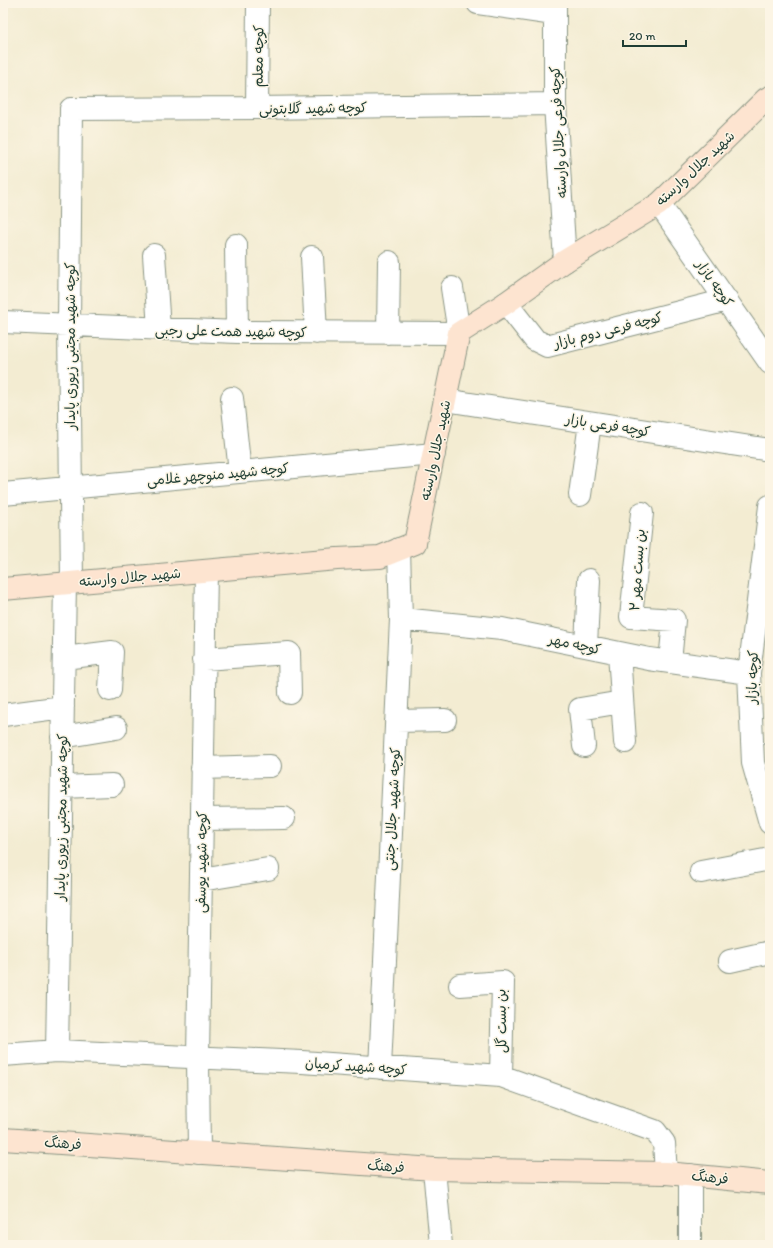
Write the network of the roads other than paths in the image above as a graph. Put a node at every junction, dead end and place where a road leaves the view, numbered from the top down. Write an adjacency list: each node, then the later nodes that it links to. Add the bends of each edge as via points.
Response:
1 (258, 3): 6 (street, کوچه معلم)
2 (478, 3): 3 (street)
3 (555, 9): 5 (street, کوچه فرعی جلال وارسته)
4 (770, 97): 8 (street, شهید جلال وارسته)
5 (556, 104): 6 (street, کوچه شهید گلابتونی); 12 (street, کوچه فرعی جلال وارسته)
6 (257, 108): 7 (street, کوچه شهید گلابتونی)
7 (71, 109): 18 (street, کوچه شهید مجتبی زیوری پایدار)
8 (659, 204): 12 (street, شهید جلال وارسته); 15 (street, کوچه بازار)
9 (236, 245): 20 (street)
10 (154, 255): 19 (street)
11 (312, 257): 21 (street)
12 (565, 261): 16 (street, شهید جلال وارسته)
13 (389, 262): 22 (street)
14 (452, 288): 23 (street)
15 (727, 300): 16 (street, کوچه فرعی دوم بازار, via 547,346 535,340); 24 (street, کوچه بازار)
16 (506, 303): 23 (street, شهید جلال وارسته)
17 (3, 322): 18 (street, کوچه شهید همت علی رجبی)
18 (69, 325): 19 (street, کوچه شهید همت علی رجبی); 31 (street, کوچه شهید مجتبی زیوری پایدار)
19 (159, 329): 20 (street, کوچه شهید همت علی رجبی)
20 (237, 332): 21 (street, کوچه شهید همت علی رجبی)
21 (316, 333): 22 (street, کوچه شهید همت علی رجبی)
22 (388, 333): 23 (street, کوچه شهید همت علی رجبی)
23 (458, 333): 26 (street, شهید جلال وارسته)
24 (770, 363)
25 (232, 398): 30 (street)
26 (446, 400): 27 (street, کوچه فرعی بازار); 29 (street, شهید جلال وارسته)
27 (590, 423): 28 (street, کوچه فرعی بازار); 33 (street)
28 (770, 450)
29 (434, 454): 30 (street, کوچه شهید منوچهر غلامی); 36 (street, شهید جلال وارسته, via 415,543)
30 (240, 472): 31 (street, کوچه شهید منوچهر غلامی)
31 (71, 488): 32 (street, کوچه شهید منوچهر غلامی); 39 (street, کوچه شهید مجتبی زیوری پایدار)
32 (3, 494)
33 (580, 495)
34 (770, 506): 41 (street, کوچه بازار)
35 (642, 513): 47 (street, بن بست مهر ۲, via 631,617 674,620)
36 (399, 549): 37 (street, شهید جلال وارسته, via 380,557); 42 (street, کوچه شهید جلال جنتی)
37 (206, 571): 39 (street, شهید جلال وارسته); 46 (street, کوچه شهید یوسفی)
38 (589, 580): 43 (street)
39 (68, 583): 40 (street, شهید جلال وارسته); 45 (street, کوچه شهید مجتبی زیوری پایدار)
40 (3, 589)
41 (763, 609): 48 (street, کوچه بازار)
42 (400, 619): 43 (street, کوچه مهر, via 502,629); 54 (street, کوچه شهید جلال جنتی)
43 (586, 646): 44 (street, کوچه مهر)
44 (619, 653): 47 (street, کوچه مهر); 51 (street)
45 (64, 658): 49 (street, via 112,652); 52 (street, کوچه شهید مجتبی زیوری پایدار)
46 (204, 659): 50 (street, via 288,653); 61 (street, کوچه شهید یوسفی)
47 (670, 662): 48 (street, کوچه مهر)
48 (749, 673): 62 (street, کوچه بازار, via 753,763)
49 (110, 690)
50 (290, 693)
51 (622, 702): 58 (street); 59 (street, via 580,709)
52 (63, 707): 53 (street); 57 (street, کوچه شهید مجتبی زیوری پایدار)
53 (4, 715)
54 (396, 720): 55 (street); 78 (street, کوچه شهید جلال جنتی)
55 (445, 720)
56 (116, 728): 57 (street)
57 (62, 737): 64 (street, کوچه شهید مجتبی زیوری پایدار)
58 (625, 742)
59 (584, 746)
60 (270, 766): 61 (street)
61 (202, 768): 66 (street, کوچه شهید یوسفی)
62 (765, 784): 67 (street, کوچه بازار)
63 (112, 785): 64 (street)
64 (62, 787): 75 (street, کوچه شهید مجتبی زیوری پایدار)
65 (284, 818): 66 (street)
66 (202, 819): 71 (street, کوچه شهید یوسفی)
67 (770, 823)
68 (770, 859): 70 (street)
69 (268, 869): 71 (street)
70 (701, 872)
71 (201, 880): 77 (street, کوچه شهید یوسفی)
72 (770, 952): 73 (street)
73 (730, 962)
74 (460, 985): 79 (street, بن بست گل, via 503,982)
75 (57, 1050): 76 (street, کوچه شهید کرمیان); 77 (street, کوچه شهید کرمیان)
76 (3, 1055)
77 (198, 1057): 78 (street, کوچه شهید کرمیان); 81 (street, کوچه شهید یوسفی)
78 (380, 1068): 79 (street, کوچه شهید کرمیان)
79 (501, 1076): 83 (street, کوچه شهید کرمیان, via 655,1130 664,1143)
80 (3, 1139): 81 (street, فرهنگ)
81 (199, 1153): 82 (street, فرهنگ)
82 (434, 1169): 83 (street, فرهنگ); 86 (street)
83 (666, 1173): 84 (street, فرهنگ)
84 (690, 1175): 85 (street, فرهنگ); 87 (street)
85 (770, 1183)
86 (441, 1245)
87 (690, 1245)

